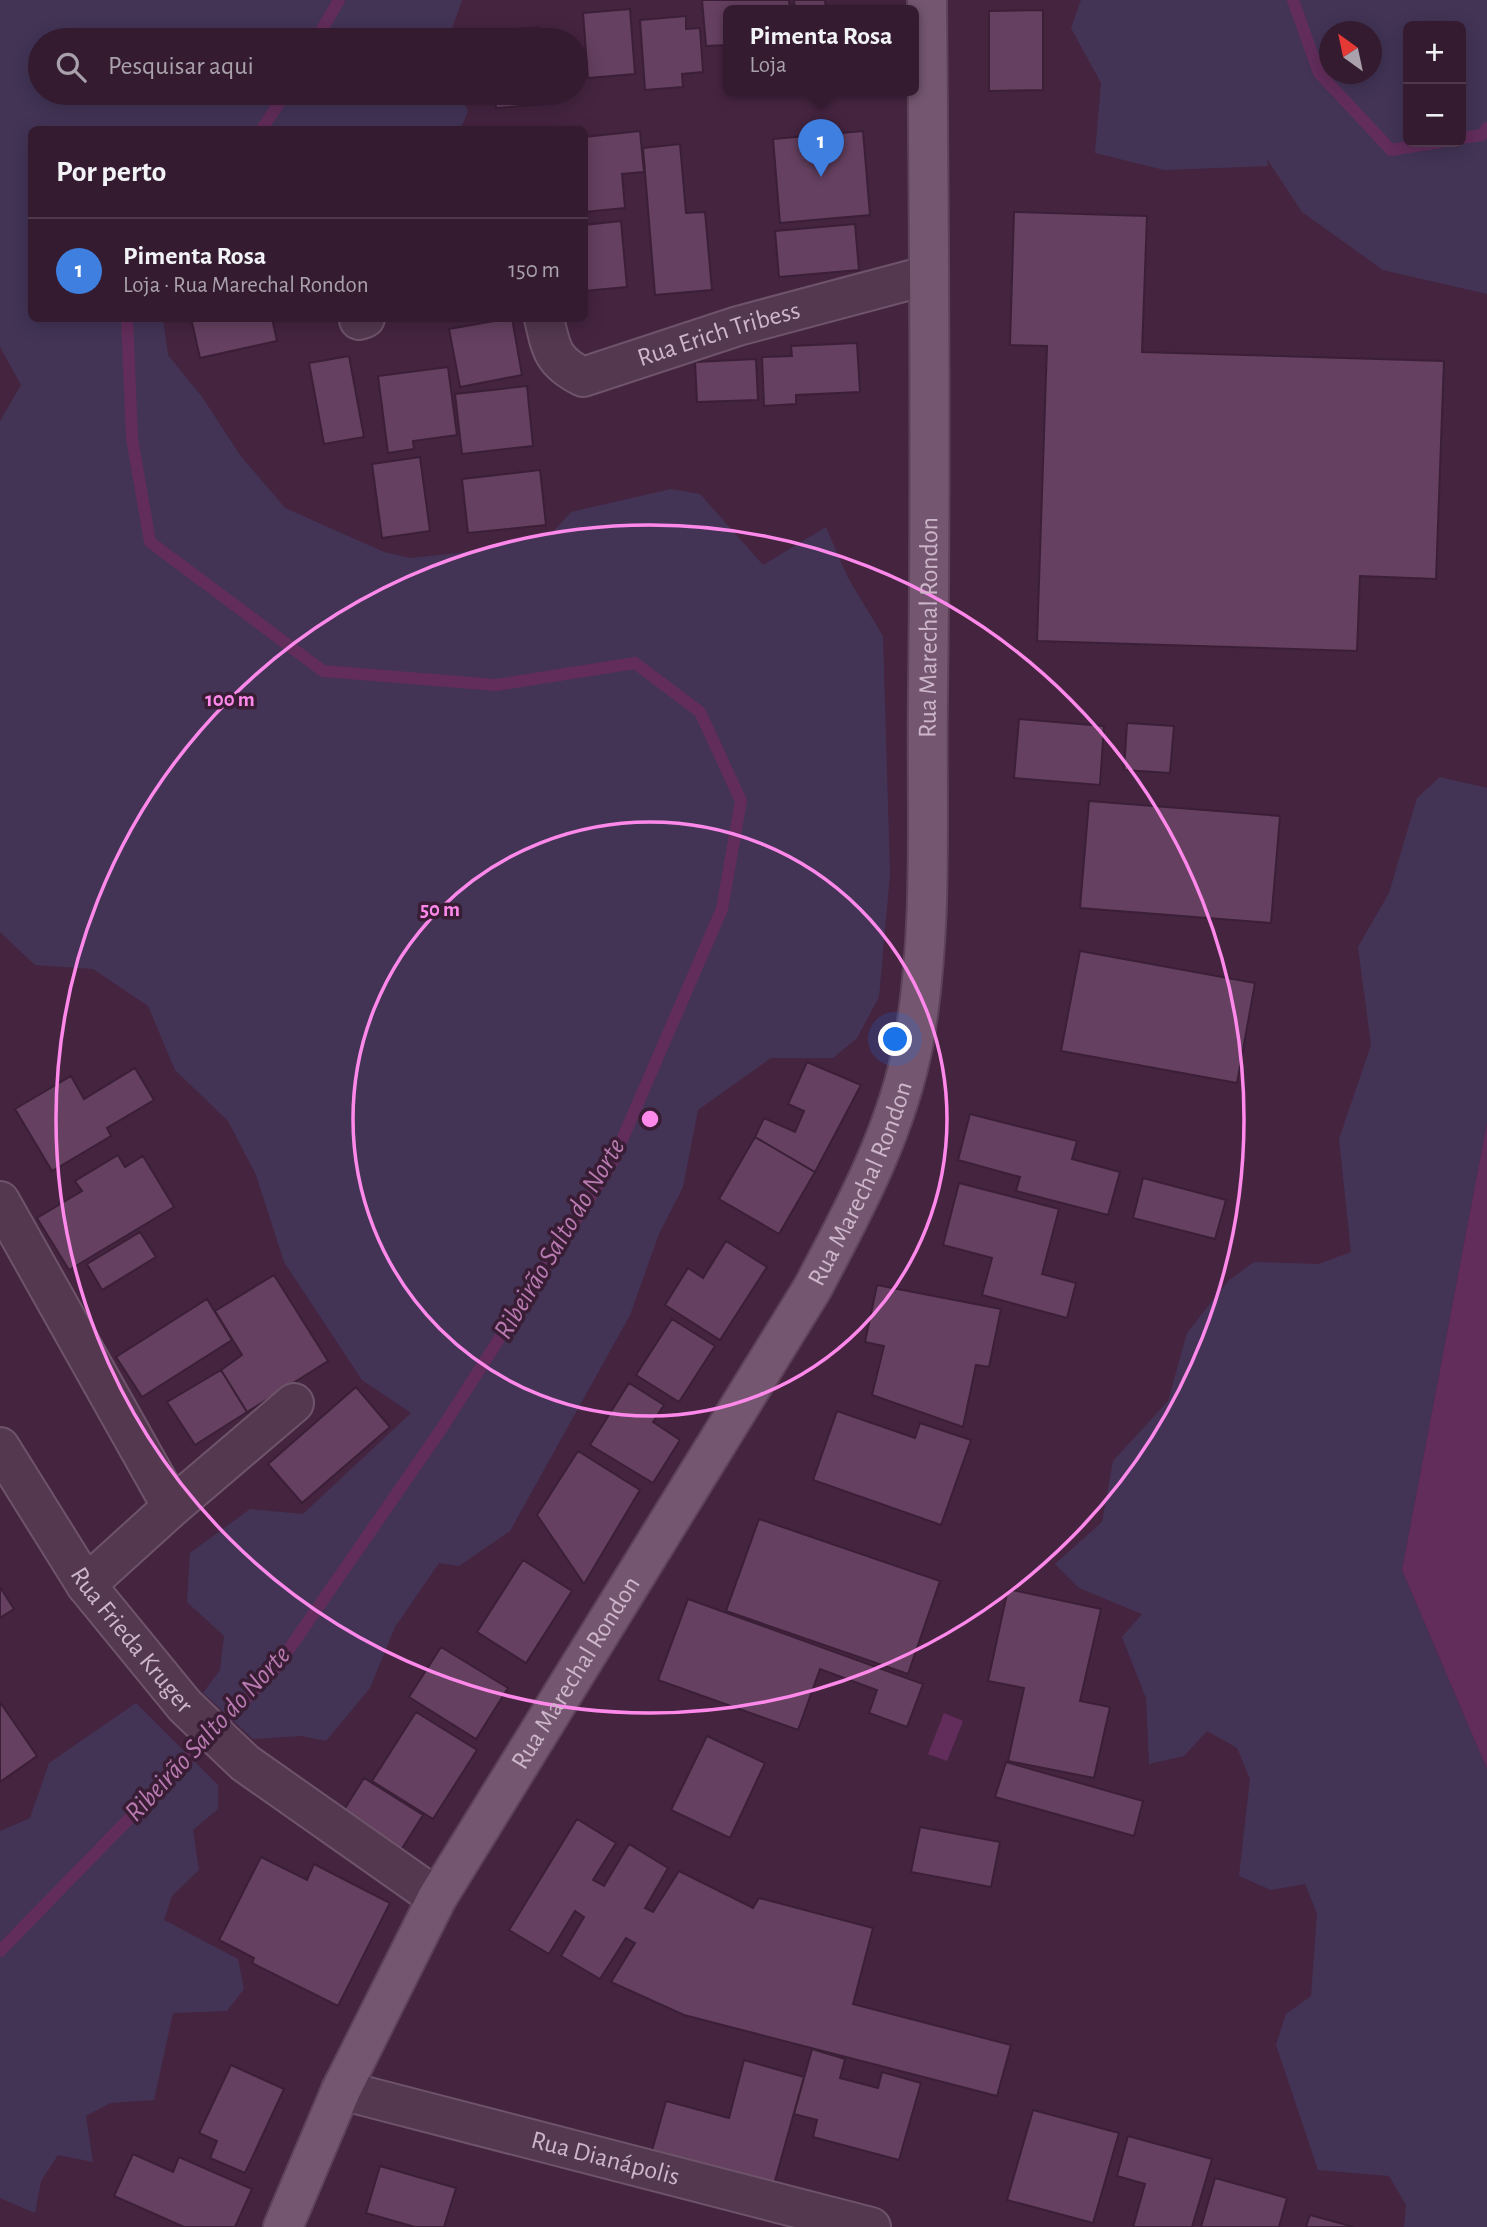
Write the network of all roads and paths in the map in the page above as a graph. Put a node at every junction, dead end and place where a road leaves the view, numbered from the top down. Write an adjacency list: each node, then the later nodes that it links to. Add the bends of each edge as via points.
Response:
1 (927, 0): 2 (main road, Rua Marechal Rondon)
2 (929, 275): 3 (street, Rua Erich Tribess, via 738,326 583,377 562,366); 9 (main road, Rua Marechal Rondon, via 924,951 914,1041 899,1099 865,1189 812,1289)
3 (545, 322)
4 (0, 1201): 7 (street)
5 (294, 1404): 7 (street)
6 (0, 1447): 8 (street, Rua Frieda Kruger)
7 (172, 1507): 8 (street)
8 (86, 1585): 9 (street, Rua Frieda Kruger, via 185,1706 245,1763)
9 (438, 1898): 10 (main road, Rua Marechal Rondon)
10 (341, 2090): 11 (main road, Rua Marechal Rondon); 12 (street, Rua Dianápolis)
11 (283, 2227)
12 (871, 2227)

